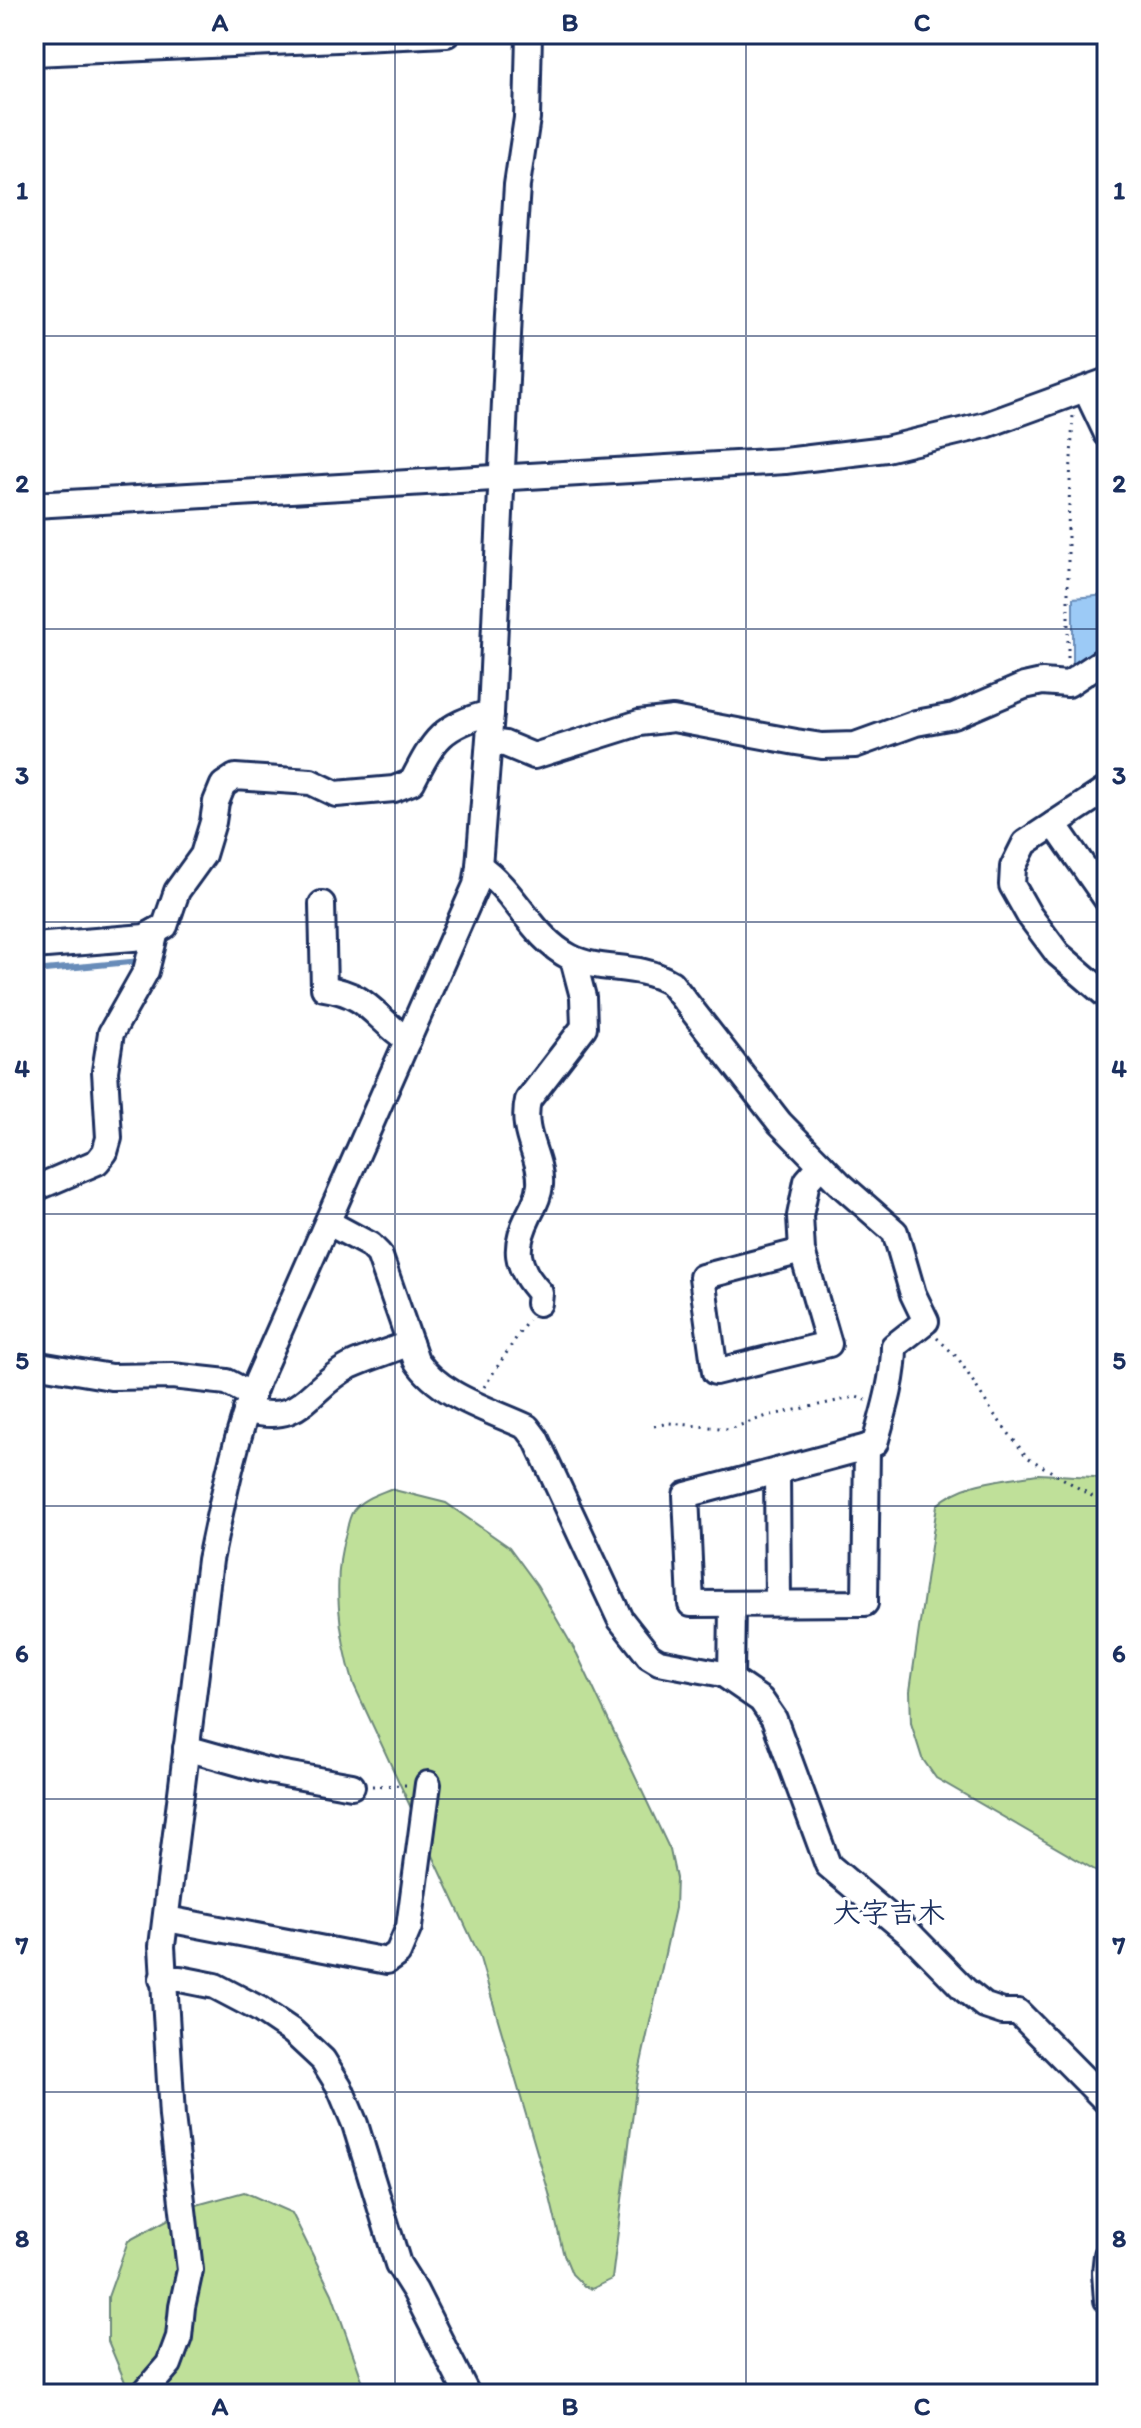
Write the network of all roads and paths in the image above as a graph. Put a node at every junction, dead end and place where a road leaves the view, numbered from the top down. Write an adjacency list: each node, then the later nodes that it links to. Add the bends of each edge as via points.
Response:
1 (447, 34): 5 (street)
2 (529, 34): 8 (street)
3 (936, 34): 4 (path)
4 (944, 34)
5 (34, 53)
6 (1089, 388): 7 (street); 8 (street, via 986,425 886,449 785,461); 11 (path, via 1068,527)
7 (1107, 434)
8 (503, 476): 9 (street); 12 (street)
9 (34, 505)
10 (1107, 658): 11 (street)
11 (1068, 684): 13 (street, via 1024,686 954,716 855,745 822,746 673,719 639,723 534,756)
12 (491, 713): 13 (street); 19 (street, via 446,729 430,746 412,782 394,789 336,794 311,782 235,777 223,785 216,802 203,855 177,891 165,926)
13 (489, 742): 16 (street)
14 (1107, 789): 15 (street)
15 (1054, 824): 17 (street); 22 (street, via 1025,843 1013,867 1012,885 1058,954)
16 (479, 866): 21 (street, via 498,879 548,944); 23 (street, via 476,885)
17 (1107, 900)
18 (322, 904): 23 (street, via 324,988 364,1001)
19 (156, 931): 20 (street, via 145,937); 25 (street, via 146,971 111,1033 105,1071 105,1152 97,1162)
20 (34, 946)
21 (573, 959): 24 (street, via 653,973 671,983 780,1123); 28 (street, via 584,1027 528,1100 525,1114 540,1184 519,1235 519,1255 524,1276 540,1293)
22 (1107, 996)
23 (408, 1040): 26 (street)
24 (821, 1165): 27 (street, via 807,1181 800,1216); 29 (street, via 895,1232)
25 (34, 1189)
26 (329, 1223): 30 (street, via 379,1254); 32 (street)
27 (802, 1251): 27 (street, via 829,1344 715,1372 702,1277)
28 (539, 1303): 33 (path)
29 (926, 1321): 34 (street, via 894,1346); 38 (path, via 1027,1457 1102,1502)
30 (410, 1343): 32 (street, via 350,1366 294,1410 267,1416); 33 (street, via 424,1372 445,1390)
31 (34, 1364): 32 (street, via 111,1377 227,1382)
32 (249, 1403): 42 (street, via 210,1560)
33 (474, 1403): 41 (street, via 527,1427 536,1439 620,1619 649,1656)
34 (885, 1406): 35 (path, via 856,1397 729,1429); 36 (street, via 875,1443)
35 (654, 1426)
36 (867, 1447): 37 (street); 39 (street, via 865,1603)
37 (777, 1471): 39 (street); 40 (street, via 686,1495 691,1604)
38 (1107, 1512)
39 (778, 1603): 40 (street)
40 (732, 1604): 41 (street)
41 (731, 1679): 47 (street, via 761,1700 774,1719 828,1865 985,2006 1018,2012)
42 (186, 1748): 44 (street, via 268,1771); 45 (street)
43 (428, 1784): 44 (path); 45 (street, via 409,1927 398,1953 387,1961)
44 (352, 1786)
45 (167, 1919): 46 (street)
46 (162, 1979): 50 (street, via 190,2270 169,2364); 51 (street, via 215,1986 293,2032 323,2060 355,2124 398,2264)
47 (1107, 2102)
48 (1107, 2255): 49 (street)
49 (1107, 2300)
50 (143, 2394)
51 (467, 2394)

